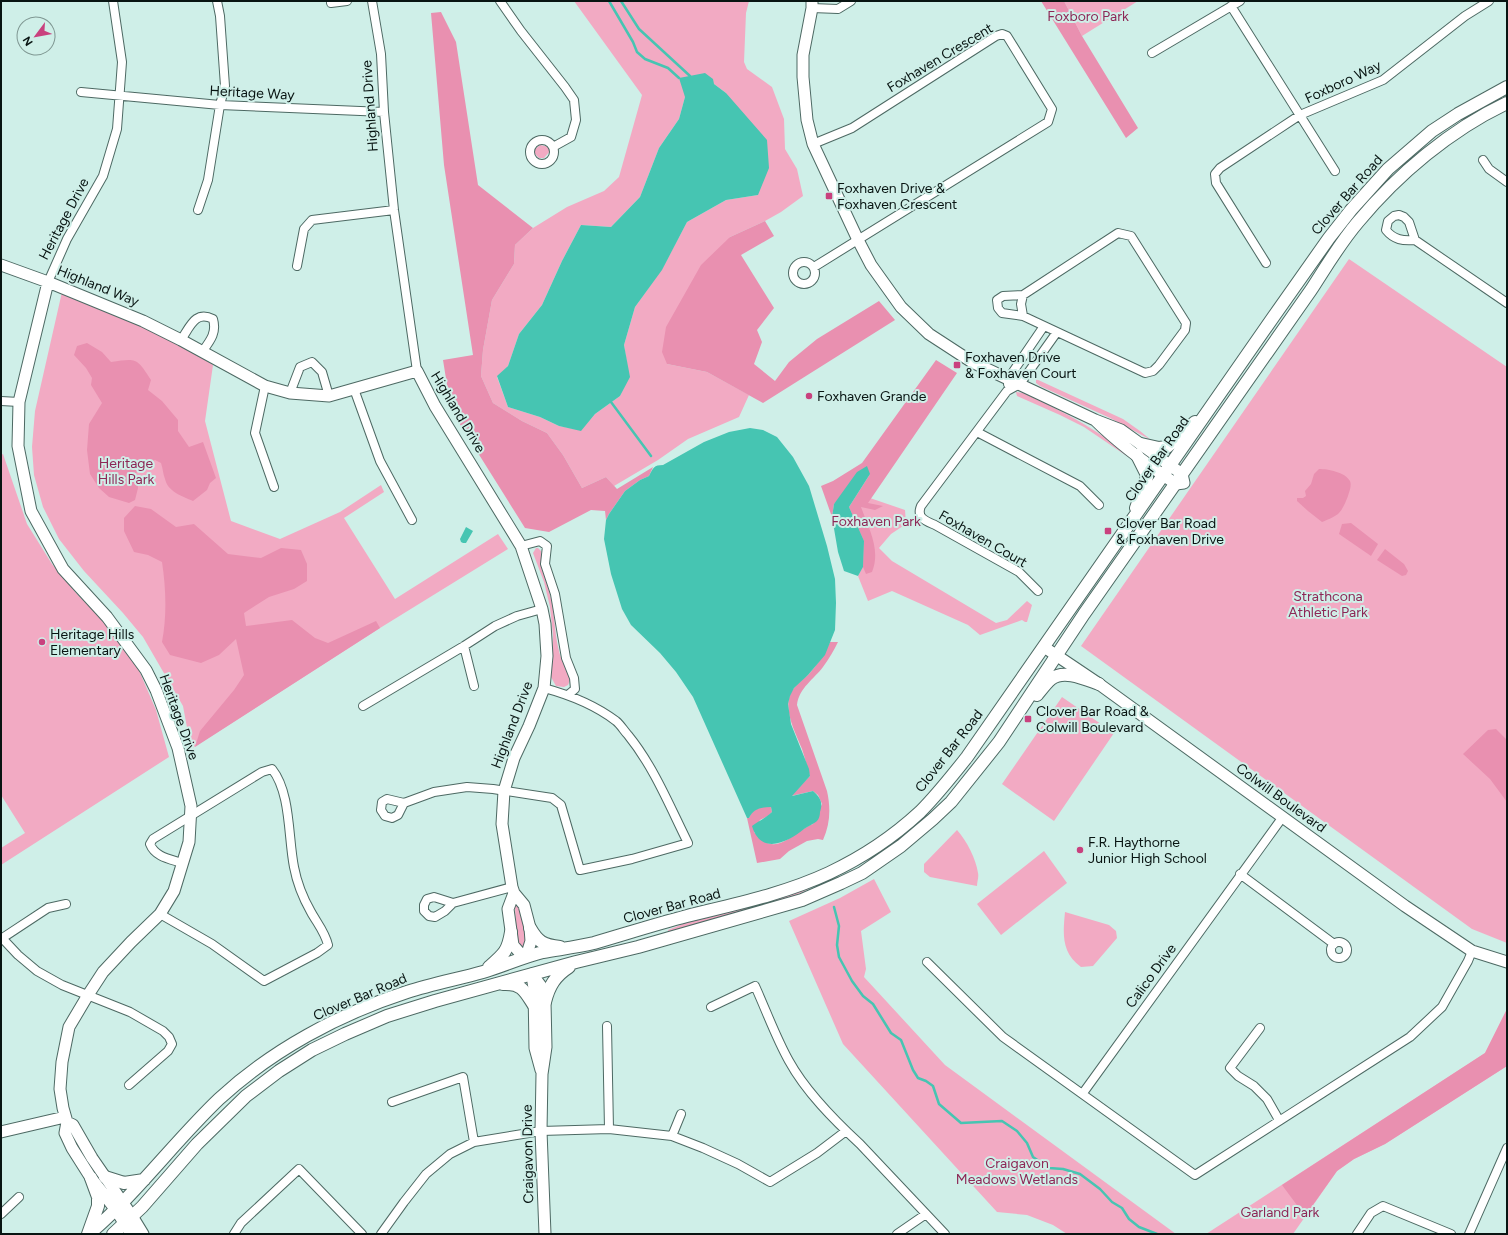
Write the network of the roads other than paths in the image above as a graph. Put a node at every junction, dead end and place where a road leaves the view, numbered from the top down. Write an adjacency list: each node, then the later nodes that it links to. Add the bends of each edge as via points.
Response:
1 (113, 1): 15 (street, Heritage Drive, via 122,62)
2 (217, 1): 17 (street, via 225,86)
3 (347, 1): 9 (street)
4 (372, 1): 18 (street, Highland Drive, via 381,54)
5 (500, 1): 21 (street, via 574,100 576,120 570,137)
6 (851, 1): 10 (street, via 838,9)
7 (1240, 1): 11 (street)
8 (1489, 1): 19 (street, Foxboro Way, via 1465,16 1384,80)
9 (331, 3)
10 (812, 5): 20 (street, via 803,55 803,77 807,120)
11 (1231, 6): 12 (street); 19 (street, Foxboro Way)
12 (1152, 53)
13 (1507, 87): 51 (main road, Clover Bar Road, via 1432,131 1388,168 1329,238)
14 (81, 92): 15 (street)
15 (120, 96): 17 (street, Heritage Way); 33 (street, Heritage Drive, via 117,129 103,176 67,239)
16 (1507, 103): 56 (main road, Clover Bar Road, via 1459,130 1431,151 1405,173 1358,222)
17 (220, 105): 18 (street, Heritage Way); 25 (street, via 208,180)
18 (384, 112): 26 (street, Highland Drive)
19 (1300, 116): 23 (street); 29 (street, via 1220,168 1215,174 1216,183)
20 (813, 144): 27 (street); 27 (street, Foxhaven Crescent, via 852,128 1002,34 1007,36 1052,110 1048,122)
21 (554, 147)
22 (1483, 160): 24 (street, via 1489,169)
23 (1335, 171)
24 (1507, 182)
25 (198, 210)
26 (394, 210): 31 (street, via 312,220 304,230); 41 (street, Highland Drive)
27 (858, 240): 32 (street); 42 (street, via 889,292 922,328 972,362)
28 (1415, 240): 35 (street)
29 (1266, 263)
30 (1, 265): 33 (street, Highland Way)
31 (297, 266)
32 (814, 267)
33 (48, 282): 39 (street, Highland Way, via 143,321); 50 (street, Heritage Drive)
34 (1023, 295): 36 (street); 36 (street, via 1003,296 997,300 1002,313); 38 (street, via 1118,233 1131,236 1186,322 1185,330 1159,365 1153,371 1145,373)
35 (1507, 304)
36 (1023, 316): 37 (street)
37 (1044, 326): 38 (street); 42 (street)
38 (1057, 332): 43 (street)
39 (181, 340): 40 (street, Highland Way); 40 (street, via 194,320 200,316 213,319 215,333)
40 (202, 352): 44 (street, Highland Way)
41 (417, 371): 45 (street, Highland Way); 61 (street, Highland Drive, via 435,406)
42 (1008, 379): 43 (street); 46 (street)
43 (1020, 384): 46 (street); 53 (street, via 1095,420 1115,439)
44 (265, 386): 47 (street, Highland Way); 57 (street, via 255,433)
45 (354, 389): 48 (street, Highland Way); 59 (street, via 380,461)
46 (1007, 391): 52 (street, Foxhaven Court)
47 (290, 393): 48 (street, Highland Way); 48 (street, via 300,367 312,362 322,372)
48 (329, 396)
49 (1, 402): 50 (street)
50 (19, 402): 75 (street, Heritage Drive, via 18,446 31,511 63,569 107,617 146,670 178,748 191,806)
51 (1209, 410): 53 (main road, via 1167,447); 54 (main road, Clover Bar Road)
52 (977, 432): 58 (street, via 1080,486); 62 (street, Foxhaven Court, via 921,506 919,515 1019,572)
53 (1139, 450): 54 (street); 55 (street); 60 (main road, via 1147,477)
54 (1171, 465): 55 (main road, Clover Bar Road); 56 (street)
55 (1164, 475): 56 (street); 60 (main road, Clover Bar Road)
56 (1179, 479): 66 (main road, Clover Bar Road)
57 (274, 487)
58 (1099, 505)
59 (412, 520)
60 (1131, 522): 65 (main road, Clover Bar Road)
61 (522, 546): 63 (street, Highland Drive); 70 (street, via 540,541 547,546 545,564 555,594 566,658 574,678 575,689)
62 (1038, 591)
63 (542, 609): 64 (street, via 495,626); 69 (street, Highland Drive, via 547,656)
64 (464, 646): 68 (street); 71 (street)
65 (1044, 647): 66 (street, Colwill Boulevard); 87 (main road, Clover Bar Road, via 949,780 920,812 863,854 793,888)
66 (1057, 655): 67 (street, Colwill Boulevard); 72 (main road, Clover Bar Road)
67 (1099, 684): 72 (main road, via 1074,676 1059,675 1051,679); 76 (street, Colwill Boulevard)
68 (474, 686)
69 (544, 688): 70 (street); 73 (street, Highland Drive, via 514,758)
70 (568, 695): 73 (street, via 617,722 636,745 688,843 580,870 561,805 552,798)
71 (363, 706)
72 (1009, 726): 89 (main road, Clover Bar Road, via 967,782 933,819 901,846 862,873 808,898 638,947)
73 (504, 791): 74 (street, via 467,787 434,792); 79 (street, Highland Drive, via 502,824)
74 (404, 803)
75 (190, 816): 77 (street, Heritage Drive, via 188,842); 77 (street, via 153,839 150,844 158,855); 82 (street, via 262,772 272,769 281,783 285,800 294,866 300,889 326,936 328,945 264,981 212,944)
76 (1282, 818): 78 (street, Calico Drive); 88 (street, Colwill Boulevard, via 1404,906)
77 (182, 863): 82 (street, Heritage Drive, via 174,891)
78 (1240, 874): 86 (street); 102 (street, Calico Drive)
79 (513, 890): 80 (street); 83 (street, Highland Drive, via 524,905); 84 (street, Highland Drive, via 508,909)
80 (453, 903)
81 (66, 904): 85 (street, via 48,908)
82 (160, 914): 96 (street, Heritage Drive, via 103,972)
83 (530, 928): 87 (main road, via 540,942 550,946); 93 (street, via 531,940)
84 (511, 932): 93 (street, Highland Drive, via 514,945); 94 (main road, via 506,950)
85 (2, 939): 96 (street, via 37,971 62,985)
86 (1334, 944)
87 (571, 948): 92 (main road, via 541,959); 93 (main road, Clover Bar Road, via 543,952)
88 (1472, 951): 91 (street, Colwill Boulevard); 106 (street, via 1442,1007 1410,1037)
89 (576, 962): 92 (main road, via 543,965); 93 (main road, Clover Bar Road); 97 (main road, via 552,982)
90 (927, 962): 102 (street, via 1003,1037)
91 (1507, 962)
92 (537, 963): 93 (main road)
93 (526, 966): 94 (main road, Clover Bar Road); 95 (main road); 97 (street, Craigavon Drive, via 541,986)
94 (484, 972): 116 (main road, Clover Bar Road, via 405,993 332,1022 292,1045 220,1098)
95 (492, 985): 97 (main road, via 516,985); 121 (main road, Clover Bar Road, via 387,1016 312,1050 279,1071 246,1096 218,1123)
96 (88, 995): 101 (street, via 130,1012 169,1037 172,1044 168,1051); 105 (street, Heritage Drive, via 69,1027 62,1062 60,1088)
97 (540, 1005): 108 (street, Craigavon Drive, via 546,1047 542,1074)
98 (711, 1008): 109 (street, via 755,986 789,1061 808,1089)
99 (607, 1026): 107 (street)
100 (1260, 1028): 106 (street, via 1230,1068 1267,1099)
101 (129, 1085)
102 (1083, 1093): 106 (street, via 1195,1174)
103 (392, 1102): 112 (street, via 463,1077)
104 (681, 1114): 111 (street)
105 (66, 1120): 110 (street); 114 (street, via 73,1125); 115 (street, Heritage Drive, via 65,1133)
106 (1279, 1120)
107 (609, 1129): 108 (street); 111 (street)
108 (541, 1131): 112 (street); 129 (street, Craigavon Drive)
109 (846, 1131): 111 (street, via 817,1153 770,1182 738,1164); 120 (street)
110 (1, 1132)
111 (672, 1136)
112 (474, 1142): 128 (street, via 450,1154 426,1174)
113 (1507, 1148): 134 (street)
114 (105, 1177): 116 (main road, via 124,1184); 118 (street)
115 (91, 1178): 118 (street, Heritage Drive); 122 (main road, via 98,1197 98,1206)
116 (144, 1180): 118 (main road, Clover Bar Road)
117 (19, 1197): 119 (street)
118 (119, 1207): 121 (street); 122 (main road, Clover Bar Road)
119 (1, 1214)
120 (926, 1214): 130 (street); 131 (street)
121 (128, 1219): 123 (main road, Clover Bar Road); 124 (street); 125 (street)
122 (89, 1234)
123 (113, 1234)
124 (131, 1234)
125 (143, 1234)
126 (234, 1234): 127 (street, via 241,1223 299,1170)
127 (362, 1234)
128 (381, 1234)
129 (545, 1234)
130 (897, 1234)
131 (945, 1234)
132 (1357, 1234): 133 (street, via 1371,1213 1383,1206)
133 (1451, 1234)
134 (1469, 1234)

